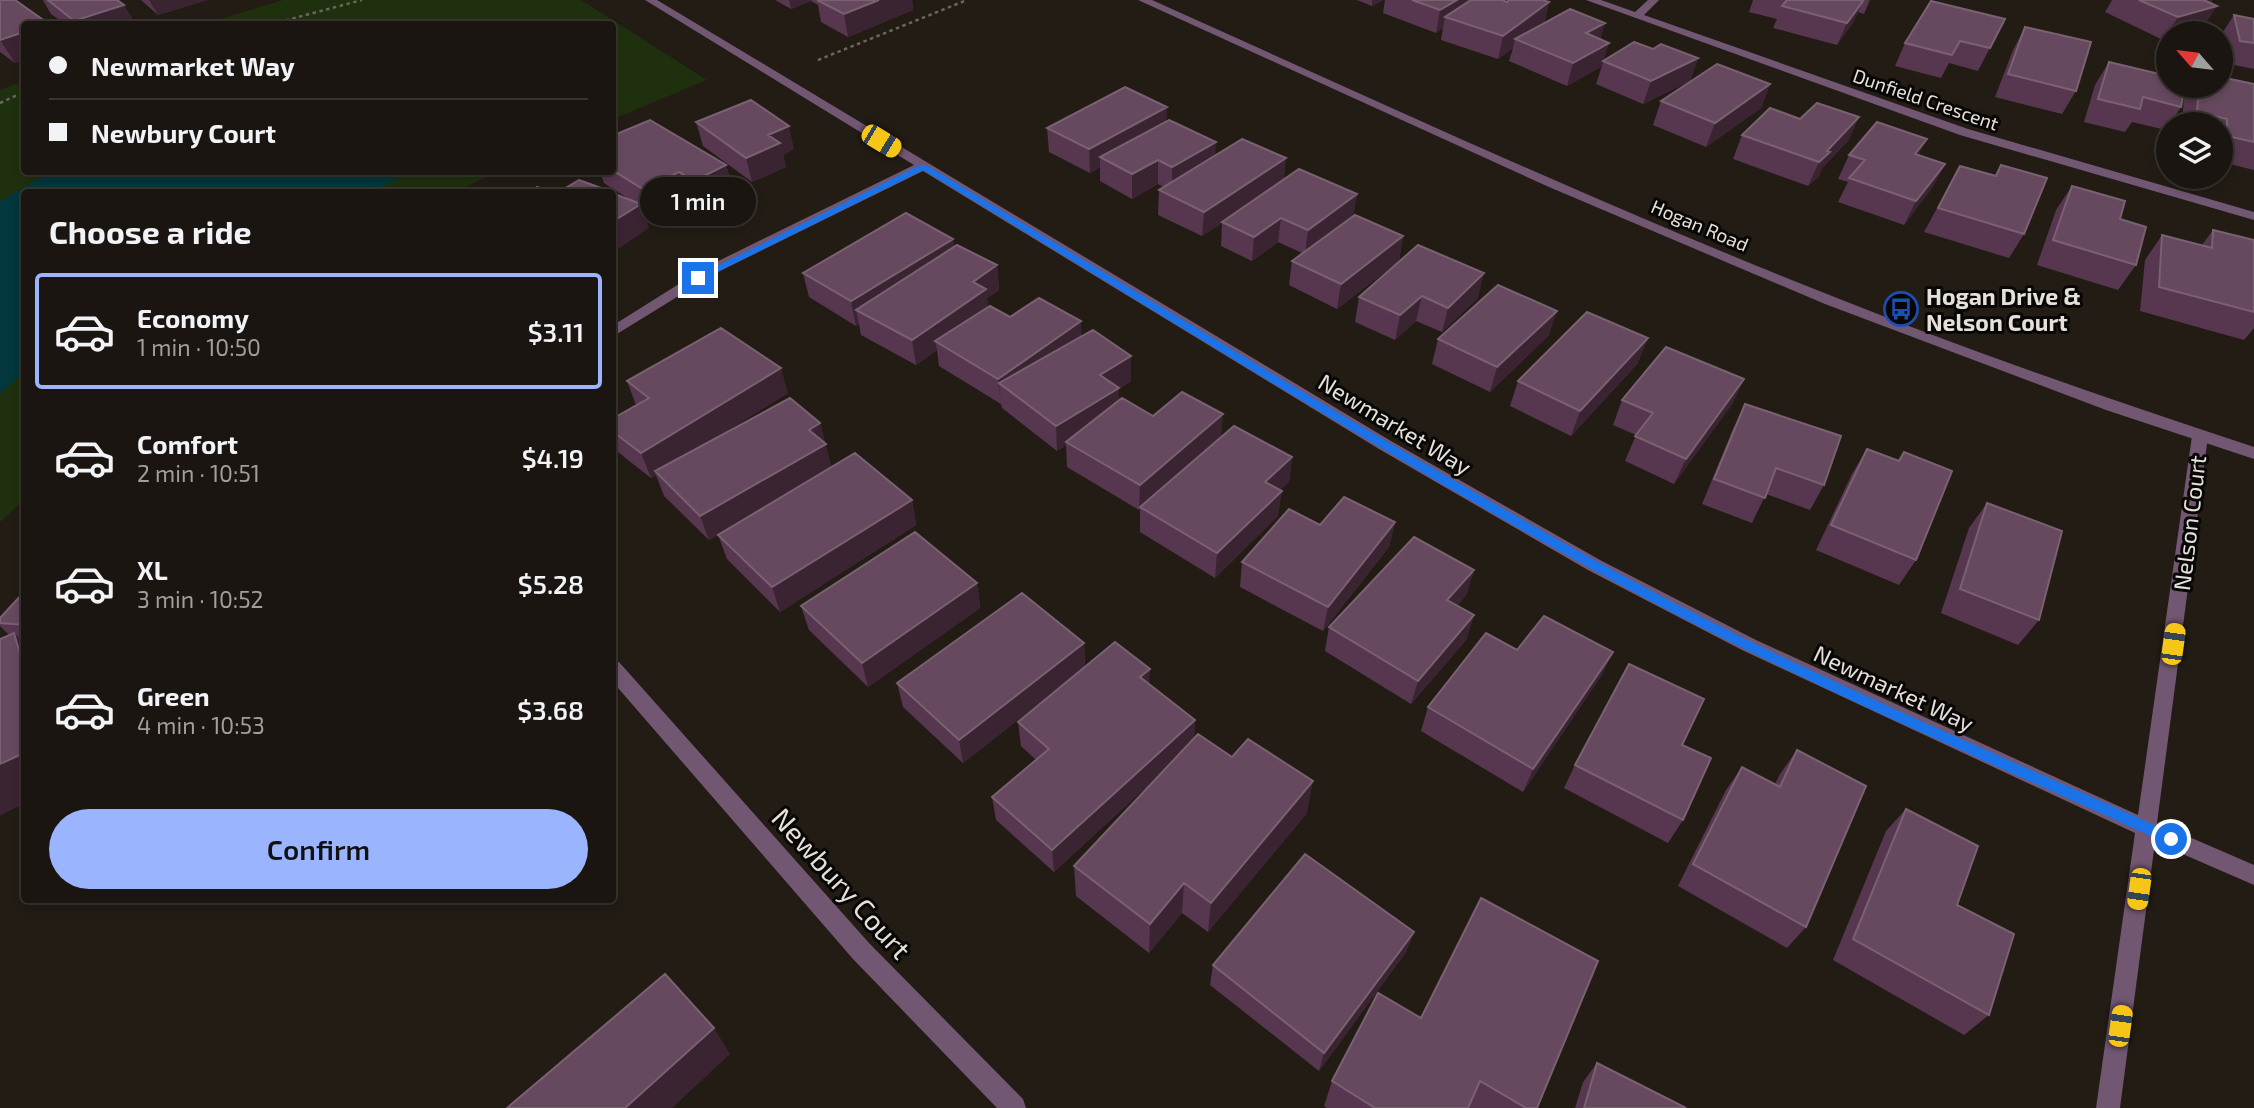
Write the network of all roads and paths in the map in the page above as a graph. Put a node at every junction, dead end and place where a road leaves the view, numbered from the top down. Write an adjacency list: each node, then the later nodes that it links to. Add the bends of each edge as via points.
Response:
1 (362, 0): 8 (path)
2 (650, 0): 12 (street, Newmarket Way)
3 (967, 0): 9 (path)
4 (1143, 0): 15 (street, Hogan Road, via 1774,279 2016,373)
5 (1591, 0): 7 (street, Dunfield Crescent)
6 (1654, 0): 7 (street)
7 (1637, 16): 13 (street, Dunfield Crescent, via 1964,132)
8 (283, 21)
9 (810, 63)
10 (21, 94): 11 (path)
11 (0, 103)
12 (923, 166): 14 (street, via 710,270); 18 (street, Newmarket Way, via 1594,565 1749,645)
13 (2254, 216)
14 (616, 330)
15 (2200, 436): 16 (street, Hogan Road); 18 (street, Nelson Court)
16 (2254, 453)
17 (623, 689): 20 (street, Newbury Court, via 861,951)
18 (2148, 829): 19 (street, Newmarket Way); 21 (street, Nelson Court)
19 (2254, 876)
20 (1014, 1108)
21 (2108, 1108)

